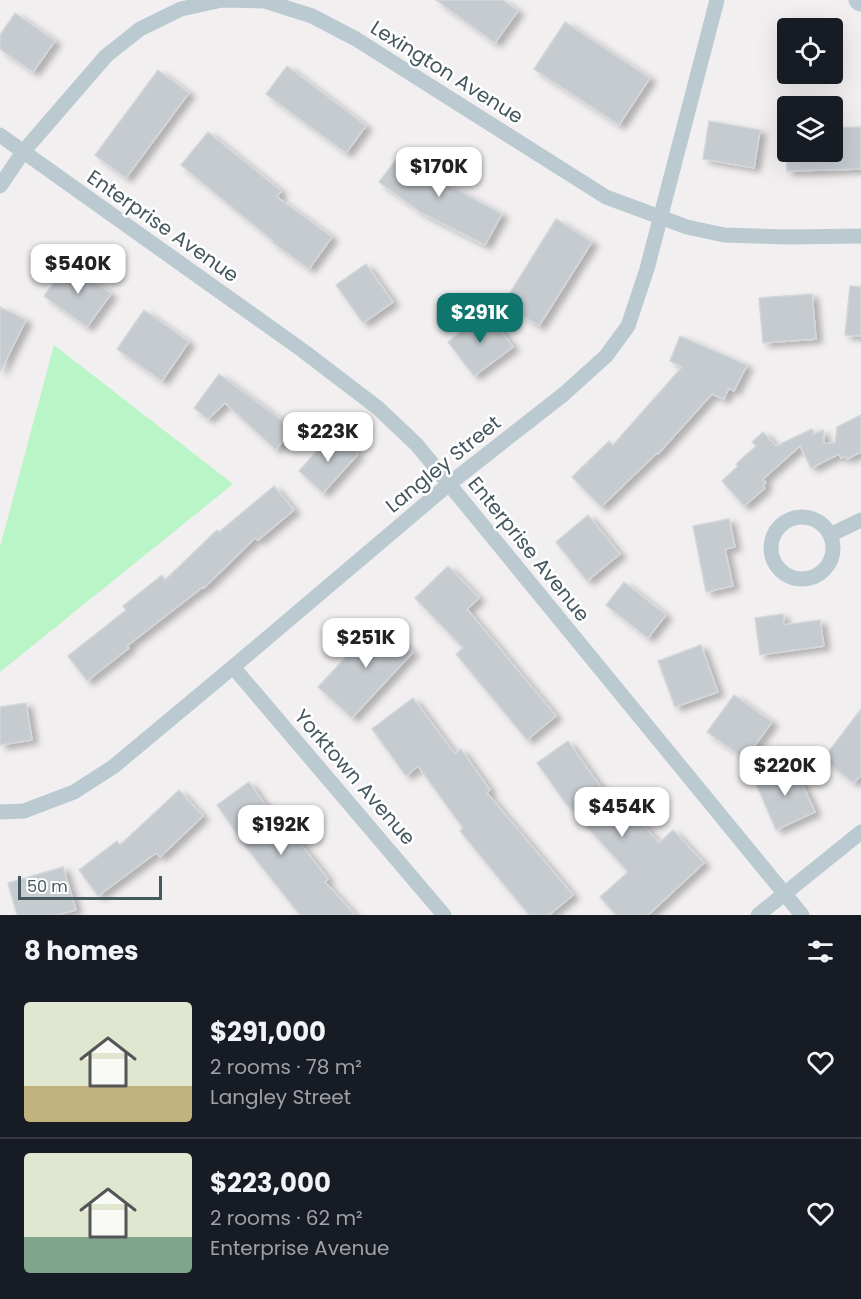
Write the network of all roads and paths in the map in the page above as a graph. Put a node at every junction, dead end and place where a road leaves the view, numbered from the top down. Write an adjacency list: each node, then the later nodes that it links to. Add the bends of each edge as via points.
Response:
1 (717, 0): 5 (street, Langley Street)
2 (0, 135): 3 (street, Enterprise Avenue)
3 (23, 152): 4 (street, Lexington Avenue); 5 (street, Lexington Avenue, via 106,56 140,29 201,4 222,0 265,2 312,16 356,39 606,197); 7 (street, Enterprise Avenue, via 378,408 417,445)
4 (0, 186)
5 (660, 217): 6 (street, Lexington Avenue, via 724,235); 7 (street, Langley Street, via 628,327 606,356)
6 (861, 236)
7 (449, 484): 10 (street, Langley Street); 13 (street, Enterprise Avenue)
8 (861, 520): 9 (street)
9 (830, 535): 9 (street, via 833,545 828,565 811,578 790,576 775,563 772,544 780,526 788,521 816,521)
10 (233, 667): 11 (street, Langley Street, via 113,766 74,792 24,811); 14 (street, Yorktown Avenue)
11 (0, 812)
12 (861, 832): 13 (street)
13 (784, 894): 15 (street); 16 (street, Enterprise Avenue)
14 (444, 915)
15 (758, 915)
16 (802, 915)

